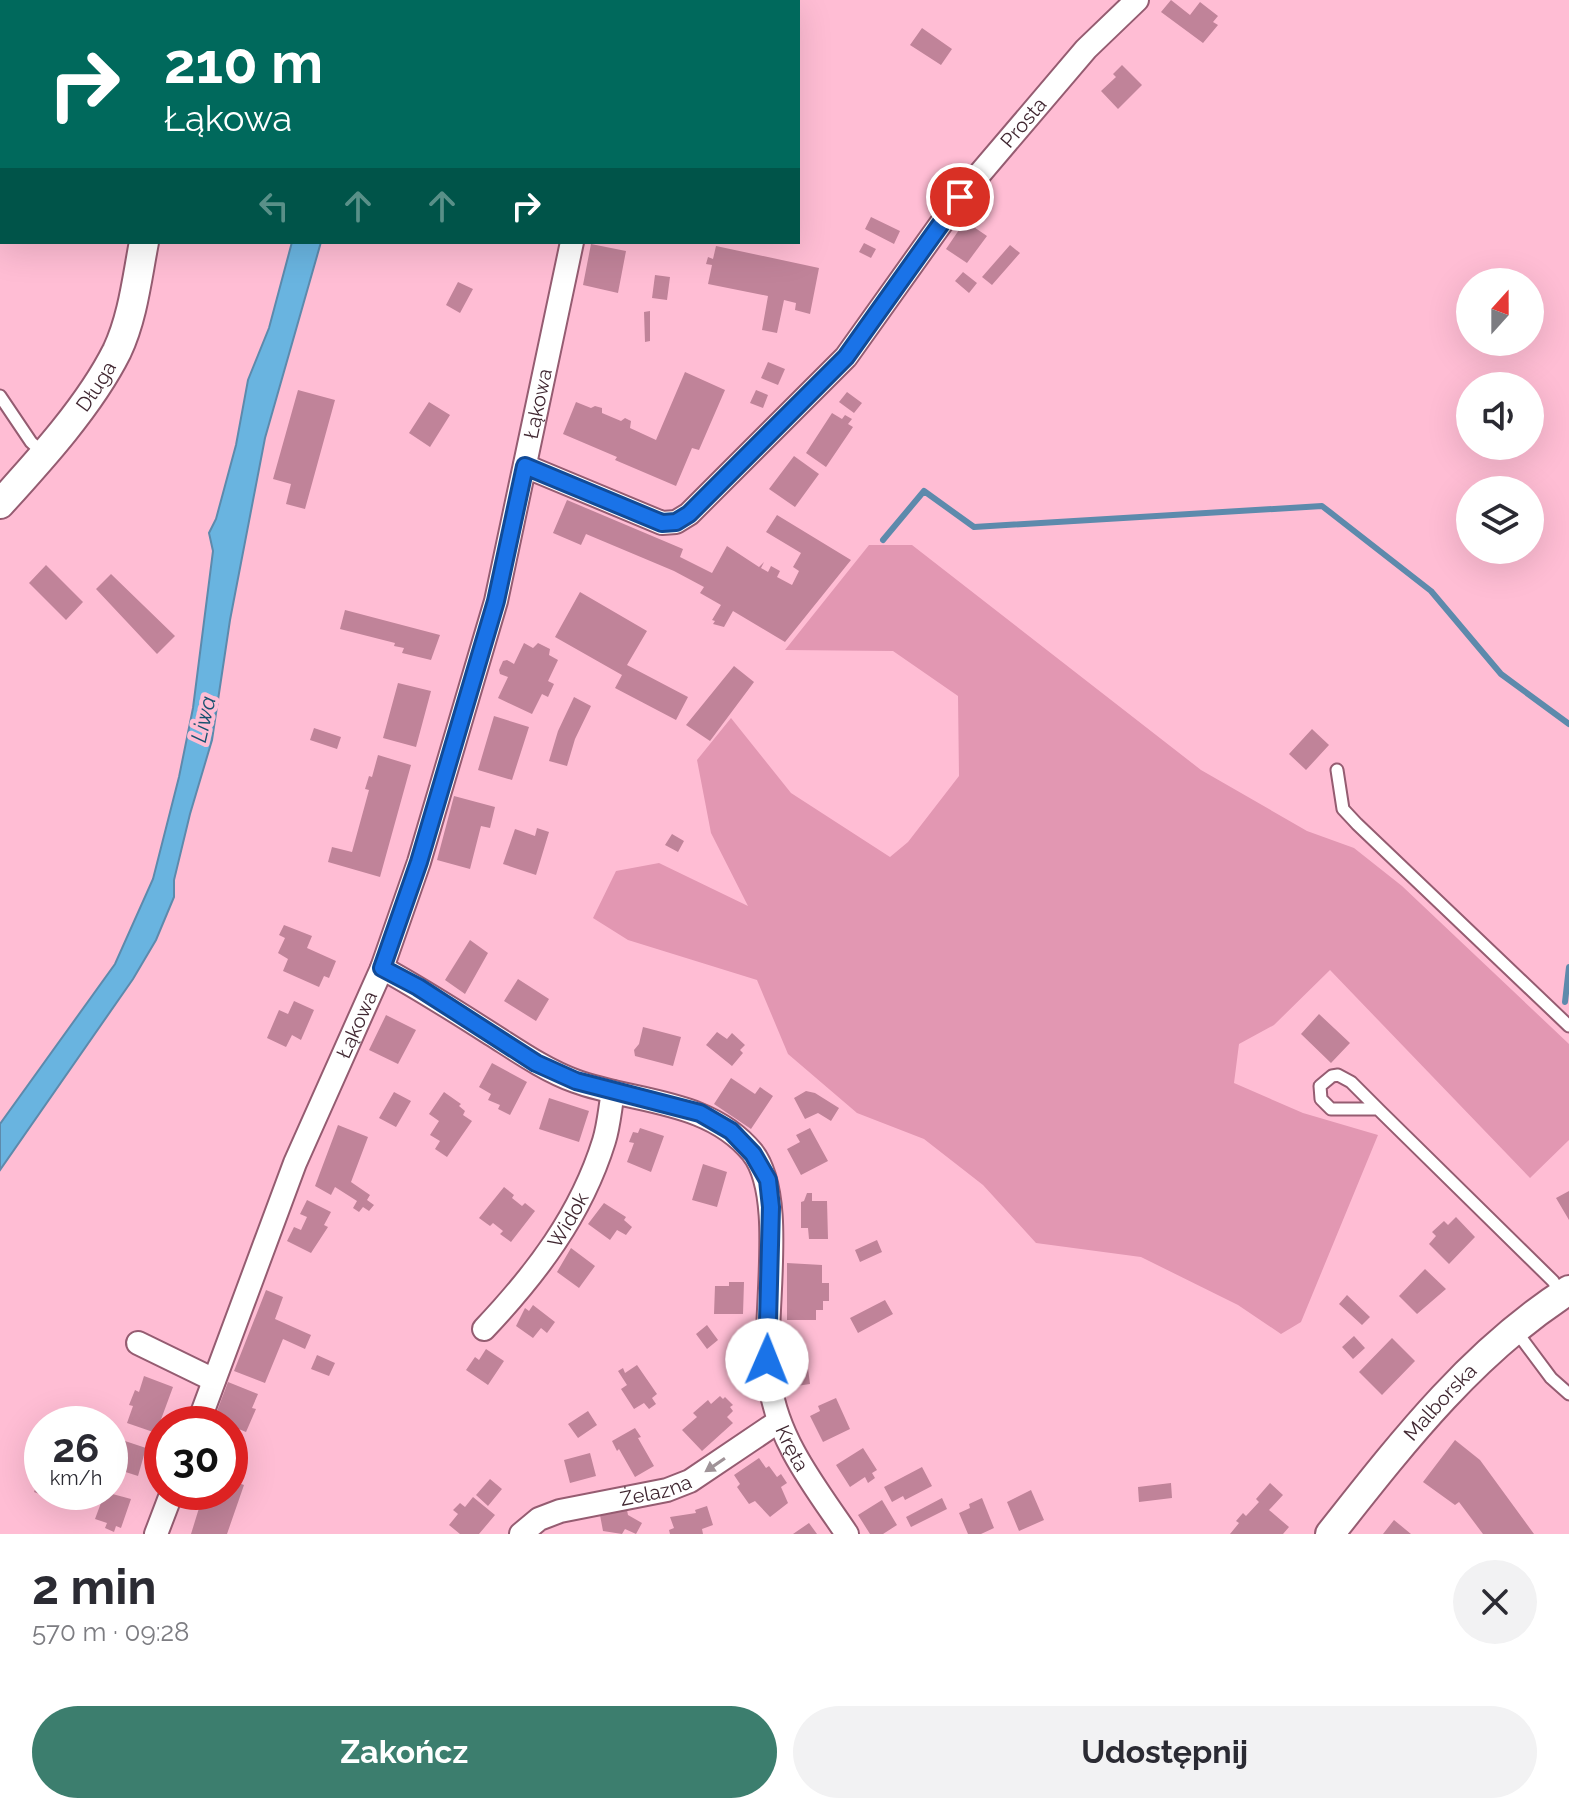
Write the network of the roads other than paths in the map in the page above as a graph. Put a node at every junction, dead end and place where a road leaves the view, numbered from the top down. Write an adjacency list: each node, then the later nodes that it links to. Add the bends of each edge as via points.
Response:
1 (1137, 0): 6 (street, Prosta, via 1086,49 960,197 846,357 689,514 662,523)
2 (144, 244): 5 (street, Długa, via 117,350)
3 (572, 244): 6 (street, Łąkowa)
4 (0, 396): 5 (lane)
5 (44, 455): 7 (street, Długa)
6 (525, 466): 9 (street, Łąkowa, via 496,601)
7 (0, 504)
8 (1337, 770): 10 (lane, via 1343,809)
9 (382, 968): 11 (street, Kręta, via 536,1063); 17 (street, Łąkowa, via 295,1163)
10 (1569, 1026)
11 (613, 1092): 14 (street, Widok, via 605,1139 565,1228 523,1287); 20 (street, Kręta, via 700,1113 731,1131 768,1180 767,1360)
12 (1378, 1109): 12 (lane, via 1344,1078 1332,1076 1320,1086 1321,1099 1331,1109); 13 (lane)
13 (1566, 1292): 15 (street, Malborska)
14 (484, 1329)
15 (1515, 1330): 18 (lane); 25 (street, Malborska, via 1448,1390)
16 (138, 1343): 17 (street)
17 (214, 1380): 19 (street, Łąkowa)
18 (1569, 1394)
19 (205, 1406)
20 (779, 1421): 23 (street, Żelazna, one-way to 23, via 690,1481 560,1511); 24 (street, Kręta, via 794,1454)
21 (165, 1510): 22 (street)
22 (156, 1534)
23 (521, 1534)
24 (847, 1534)
25 (1330, 1534)

